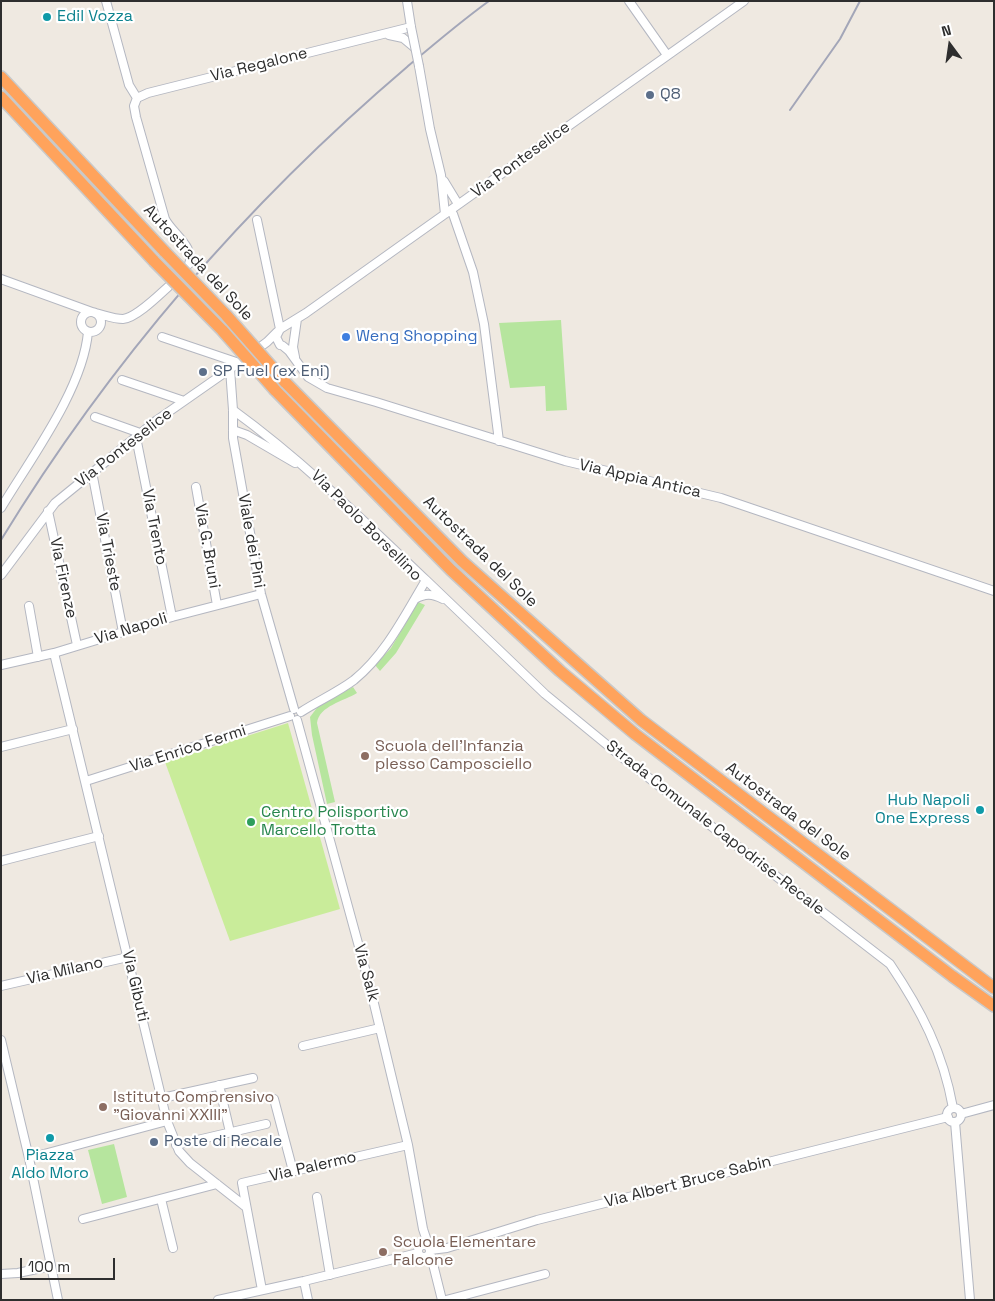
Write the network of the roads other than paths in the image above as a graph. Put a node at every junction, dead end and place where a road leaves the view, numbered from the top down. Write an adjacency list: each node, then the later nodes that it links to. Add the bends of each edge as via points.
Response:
1 (106, 1): 11 (street, via 129,85)
2 (407, 1): 5 (street)
3 (629, 1): 8 (street)
4 (744, 1): 8 (street, Via Ponteselice)
5 (411, 27): 6 (street, Via Regalone); 7 (street, bridge)
6 (382, 35): 7 (street, Via Regalone, via 396,35); 11 (street, Via Regalone)
7 (415, 48): 12 (street, bridge)
8 (667, 55): 13 (street, Via Ponteselice)
9 (1, 77): 69 (highway, Autostrada del Sole, bridge, via 285,382 462,561 641,720)
10 (1, 97): 70 (highway, Autostrada del Sole, bridge, via 275,390 451,570 634,734)
11 (138, 98): 16 (street, via 134,106 136,117 165,219 189,250)
12 (442, 175): 13 (street); 14 (street)
13 (458, 204): 14 (street, Via Ponteselice)
14 (449, 214): 22 (street, Via Ponteselice); 40 (street, via 472,272 484,324)
15 (257, 220): 25 (street)
16 (189, 264)
17 (1, 279): 19 (street)
18 (169, 286): 21 (street, via 132,316)
19 (76, 307): 20 (street); 23 (street)
20 (94, 313): 21 (street); 23 (street, via 83,315); 24 (street, via 100,319)
21 (114, 317): 24 (street)
22 (297, 319): 25 (street, Via Ponteselice); 28 (street)
23 (81, 321): 26 (street, via 82,328)
24 (100, 327): 26 (street)
25 (280, 329): 28 (street, via 292,330); 29 (street, Via Ponteselice); 30 (street, via 276,340)
26 (88, 332): 44 (street, via 82,362 61,408)
27 (162, 338): 32 (street)
28 (294, 338): 30 (street, via 290,345); 31 (street)
29 (265, 343): 30 (street); 32 (street, Via Ponteselice)
30 (282, 345): 31 (street, Via Appia Antica)
31 (295, 359): 40 (street, Via Appia Antica, via 308,377 326,388)
32 (239, 363): 33 (street, Via Ponteselice)
33 (230, 370): 35 (street, Via Ponteselice); 36 (street, Viale dei Pini)
34 (122, 380): 35 (street)
35 (184, 401): 39 (street, Via Ponteselice)
36 (233, 410): 38 (street, Viale dei Pini); 41 (street, Via Paolo Borsellino)
37 (95, 417): 39 (street)
38 (233, 430): 41 (street, Via Paolo Borsellino); 49 (street, Viale dei Pini)
39 (138, 435): 42 (street, Via Ponteselice); 54 (street, Via Trento)
40 (499, 441): 48 (street, Via Appia Antica, via 565,461 721,498)
41 (307, 468): 47 (street, Via Paolo Borsellino)
42 (92, 472): 45 (street, Via Ponteselice); 55 (street, Via Trieste)
43 (196, 487): 52 (street, Via G. Bruni)
44 (1, 508)
45 (48, 511): 46 (street, Via Ponteselice); 56 (street, Via Firenze)
46 (1, 575)
47 (426, 580): 50 (street, Via Paolo Borsellino); 51 (street, Strada Comunale Capodrise-Recale)
48 (994, 592)
49 (261, 594): 52 (street, Via Napoli); 60 (street, Viale dei Pini)
50 (415, 599): 51 (street, via 425,594); 60 (street, Via Paolo Borsellino, via 385,647 369,665 346,685)
51 (447, 601): 79 (street, Strada Comunale Capodrise-Recale, via 545,694 623,758 890,964 912,996 937,1048 948,1081)
52 (217, 605): 54 (street, Via Napoli)
53 (29, 606): 58 (street)
54 (172, 617): 55 (street, Via Napoli)
55 (123, 632): 56 (street, Via Napoli)
56 (77, 646): 57 (street, Via Napoli)
57 (54, 653): 58 (street, Via Napoli); 62 (street, Via Gibuti)
58 (38, 657): 59 (street, Via Napoli)
59 (1, 665)
60 (297, 710): 61 (street, via 301,717)
61 (294, 718): 64 (street, Via Enrico Fermi); 71 (street, Via Salk)
62 (73, 729): 63 (street); 64 (street, Via Gibuti)
63 (1, 747)
64 (86, 781): 65 (street, Via Gibuti)
65 (99, 836): 66 (street); 67 (street, Via Gibuti)
66 (1, 861)
67 (128, 957): 68 (street, Via Milano); 76 (street, Via Gibuti)
68 (1, 986)
69 (994, 988)
70 (994, 1006)
71 (380, 1028): 73 (street); 87 (street, Via Salk)
72 (1, 1040): 88 (street)
73 (303, 1046)
74 (253, 1078): 75 (street)
75 (219, 1085): 76 (street); 85 (street)
76 (162, 1098): 82 (street, Via Gibuti)
77 (274, 1099): 89 (street)
78 (994, 1104): 80 (street)
79 (952, 1108): 80 (street); 81 (street)
80 (961, 1114): 83 (street)
81 (948, 1117): 83 (street); 97 (street, Via Albert Bruce Sabin)
82 (167, 1121): 86 (street, Via Gibuti); 88 (street)
83 (955, 1122): 111 (street)
84 (266, 1124): 85 (street)
85 (230, 1132): 86 (street)
86 (176, 1145): 90 (street, Via Gibuti, via 190,1163)
87 (408, 1145): 89 (street, Via Palermo); 95 (street, Via Salk)
88 (29, 1158): 99 (street)
89 (293, 1171): 93 (street, Via Palermo, via 242,1183)
90 (217, 1184): 92 (street); 93 (street, Via Gibuti)
91 (317, 1196): 103 (street)
92 (161, 1199): 94 (street); 96 (street)
93 (246, 1207): 105 (street)
94 (83, 1220)
95 (423, 1229): 97 (street, Via Salk); 98 (street, Via Salk)
96 (174, 1248)
97 (430, 1250): 98 (street, via 427,1257); 100 (street, Via Salk)
98 (420, 1252): 100 (street); 103 (street)
99 (51, 1266): 101 (street); 106 (street)
100 (434, 1269): 109 (street, Via Salk)
101 (1, 1274)
102 (546, 1274): 110 (street)
103 (330, 1275): 104 (street)
104 (304, 1281): 105 (street); 108 (street)
105 (262, 1290): 107 (street)
106 (58, 1300)
107 (218, 1300)
108 (308, 1300)
109 (442, 1300)
110 (446, 1300)
111 (970, 1300)

